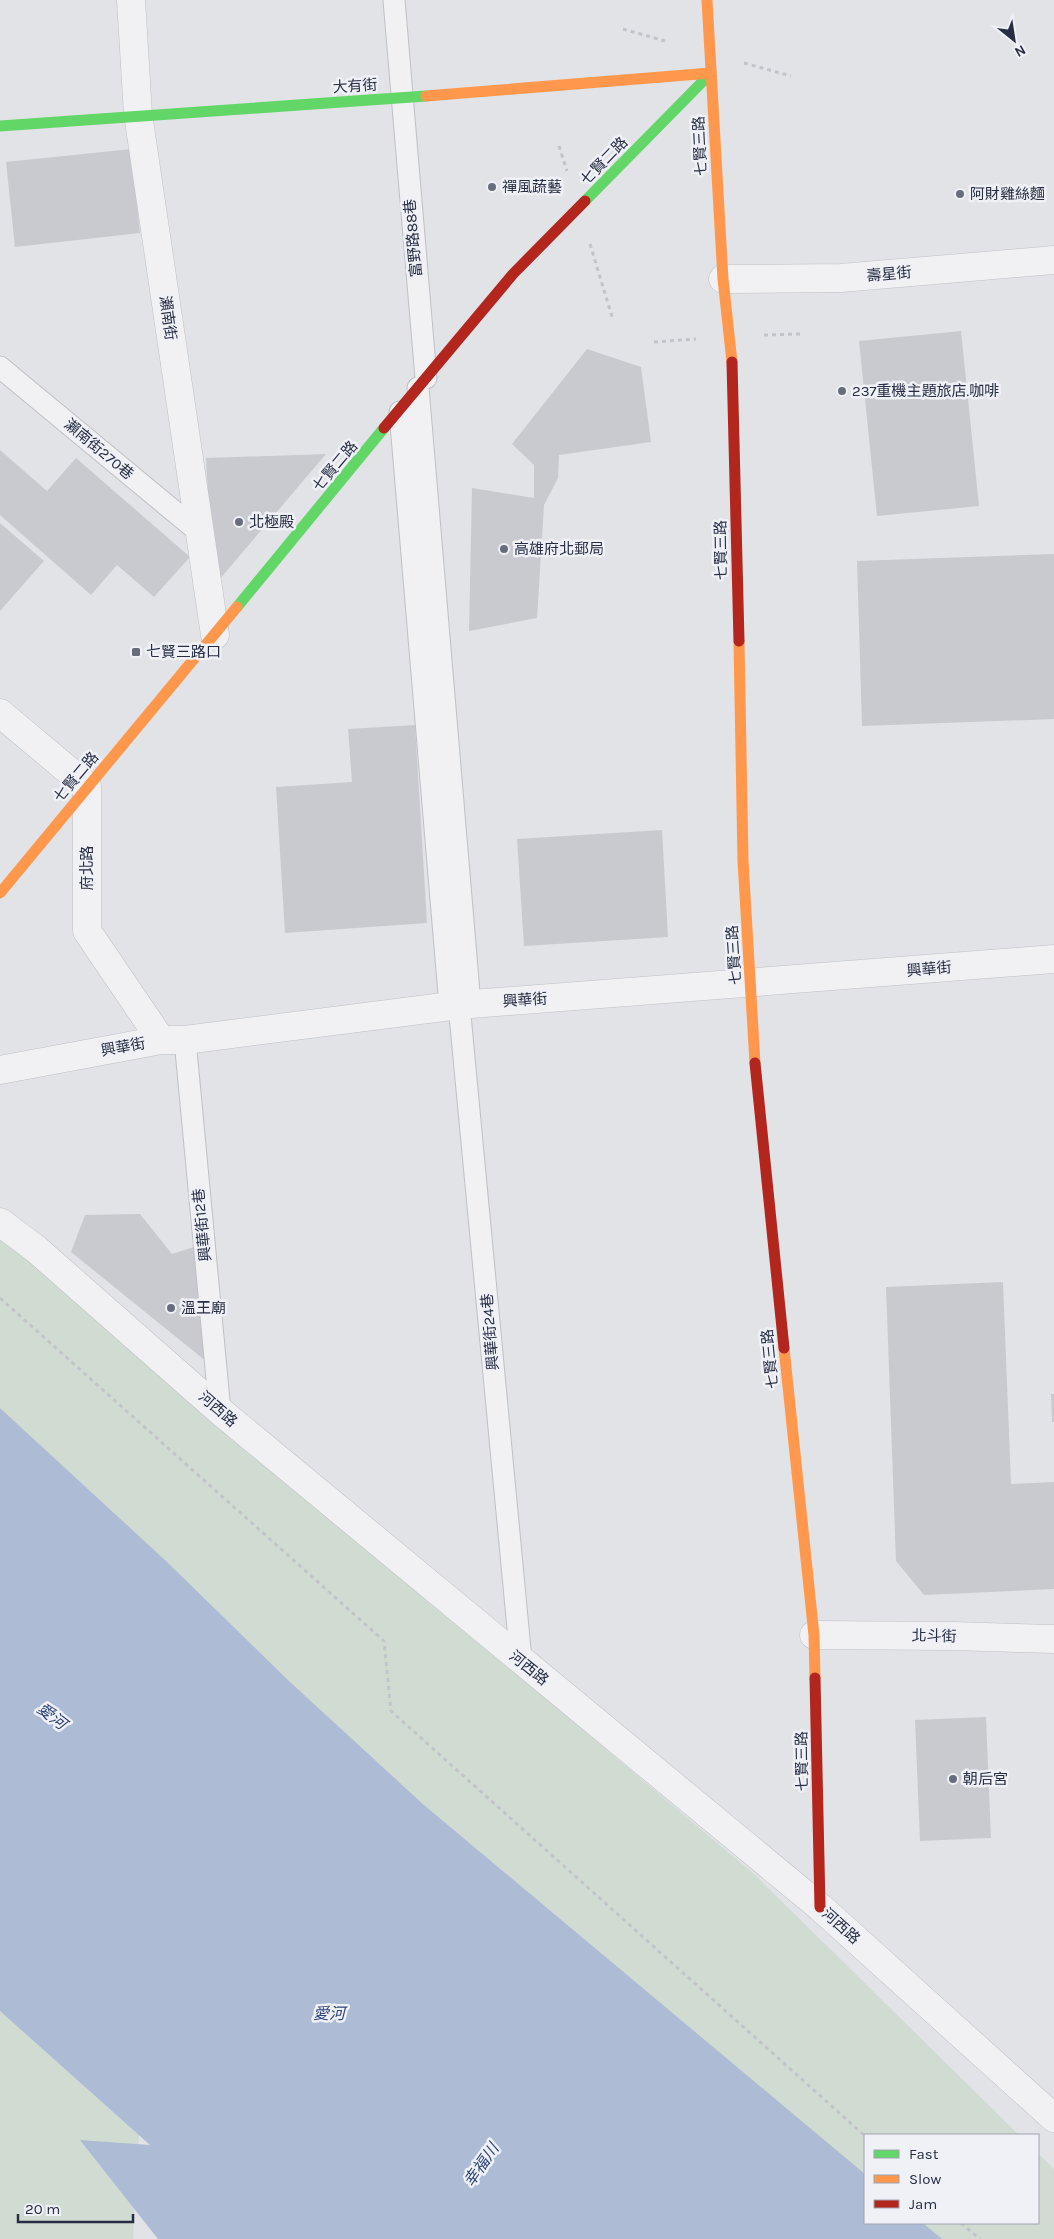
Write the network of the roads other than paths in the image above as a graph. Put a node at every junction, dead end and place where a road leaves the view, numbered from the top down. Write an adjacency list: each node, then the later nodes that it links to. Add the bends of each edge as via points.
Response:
1 (131, 0): 6 (street, 瀨南街)
2 (394, 0): 5 (lane, 富野路88巷)
3 (707, 0): 4 (street, 七賢三路)
4 (711, 73): 5 (street, 大有街); 9 (street, 七賢三路); 11 (street, 七賢二路, via 513,274)
5 (401, 98): 6 (street, 大有街); 11 (lane, 富野路88巷)
6 (138, 114): 7 (street, 大有街); 13 (street, 瀨南街)
7 (0, 126)
8 (1054, 260): 9 (street, 壽星街, via 841,278)
9 (723, 279): 19 (street, 七賢三路, via 732,367 743,861)
10 (0, 367): 13 (lane, 瀨南街270巷)
11 (422, 383): 12 (street, 七賢二路); 20 (lane, 富野路88巷)
12 (400, 412): 14 (street, 七賢二路); 20 (lane)
13 (199, 532): 14 (street, 瀨南街)
14 (215, 635): 16 (street, 七賢二路)
15 (0, 713): 16 (street)
16 (87, 786): 17 (street, 七賢二路); 21 (street, 府北路, via 87,931)
17 (0, 894)
18 (1054, 959): 19 (street, 興華街)
19 (750, 983): 20 (street, 興華街); 25 (street, 七賢三路, via 754,1070)
20 (460, 1005): 21 (street, 興華街); 27 (lane, 興華街24巷)
21 (173, 1040): 22 (street, 興華街); 24 (lane, 興華街12巷)
22 (0, 1070)
23 (0, 1222): 24 (street, 河西路, via 36,1249)
24 (220, 1411): 27 (street, 河西路)
25 (814, 1635): 26 (street, 北斗街); 28 (street, 七賢三路)
26 (1054, 1639)
27 (520, 1660): 28 (street, 河西路)
28 (820, 1907): 29 (street, 河西路)
29 (1054, 2118)

